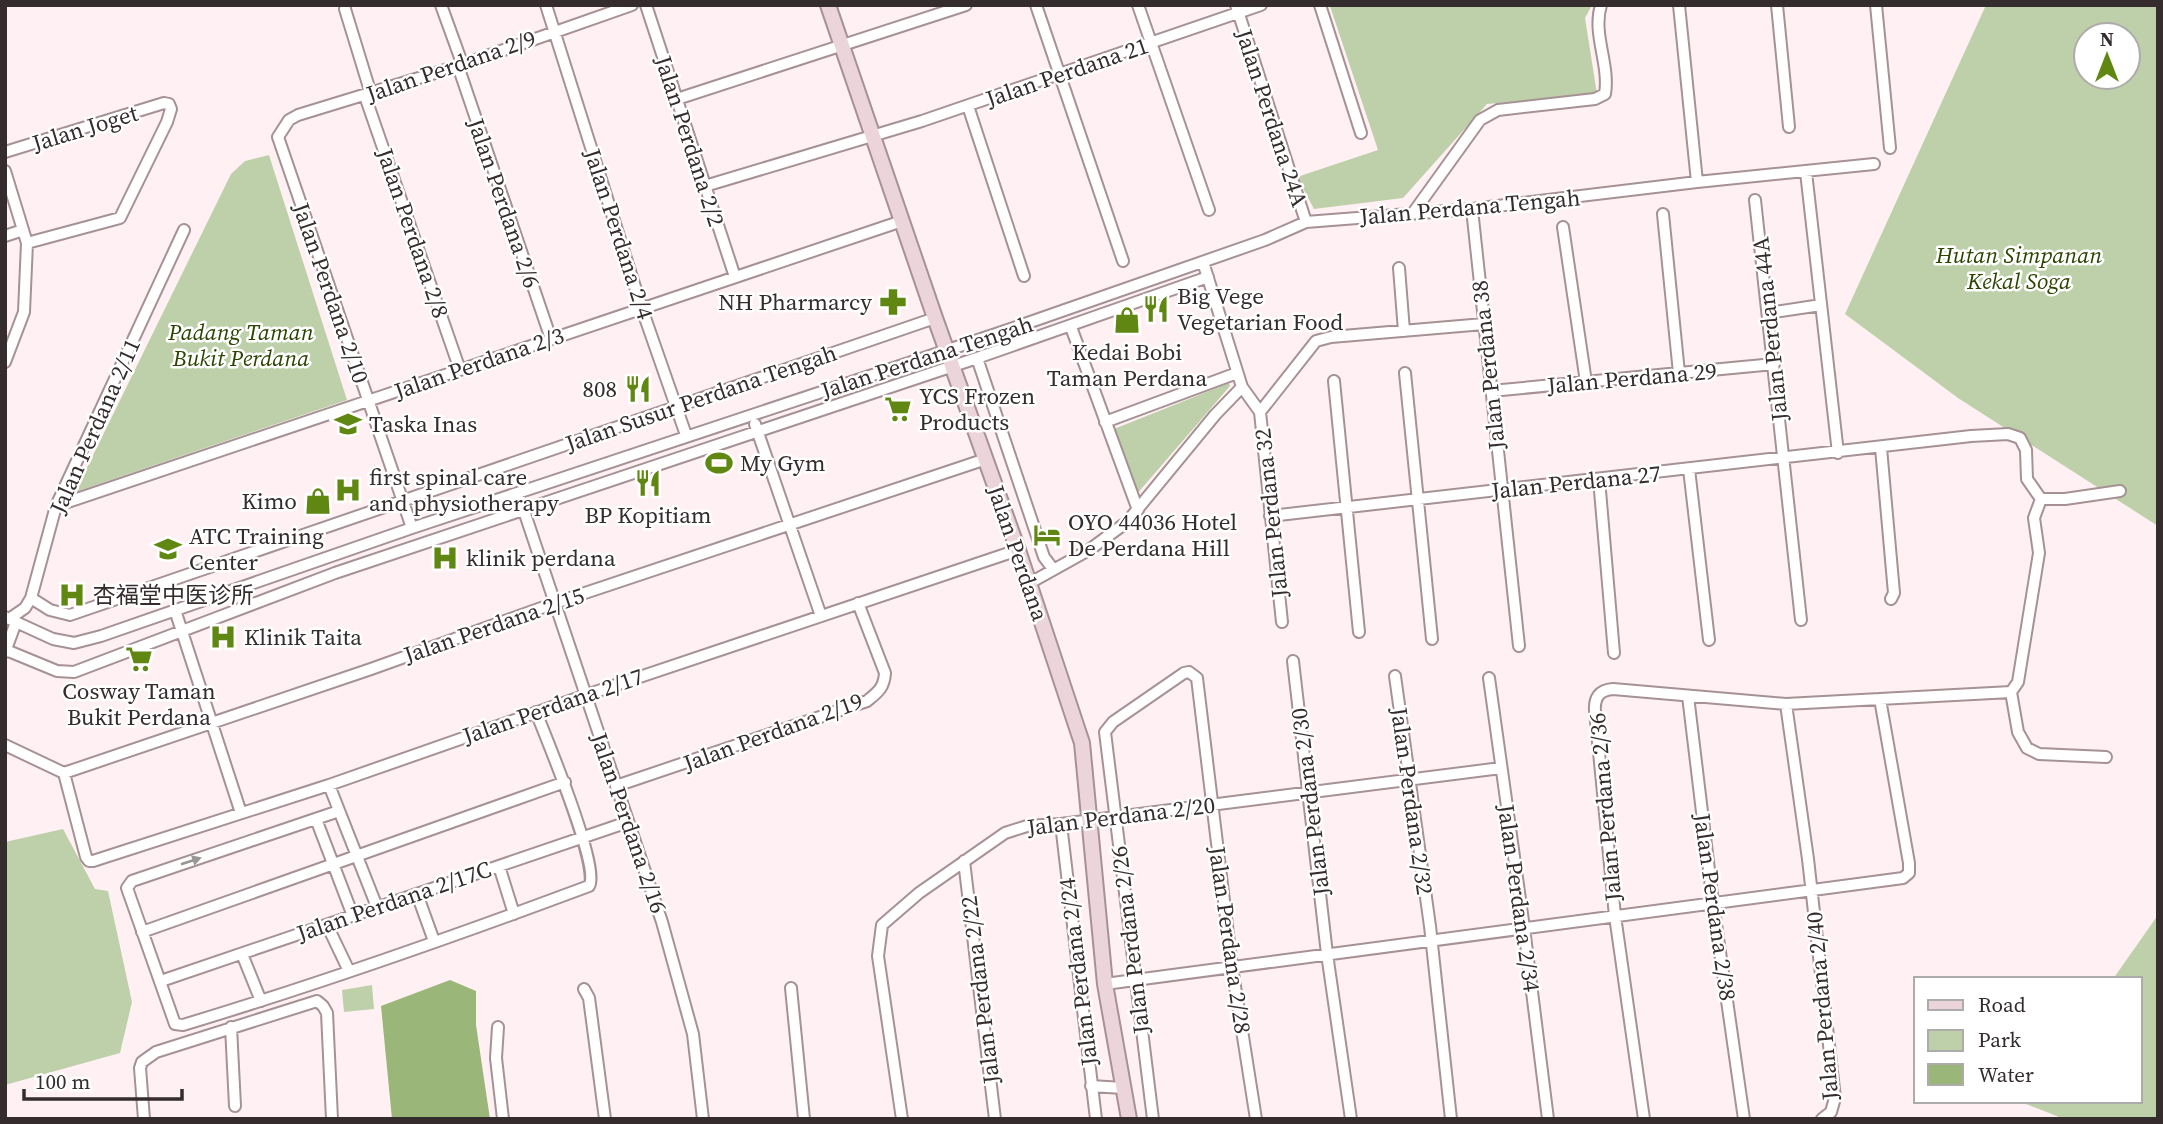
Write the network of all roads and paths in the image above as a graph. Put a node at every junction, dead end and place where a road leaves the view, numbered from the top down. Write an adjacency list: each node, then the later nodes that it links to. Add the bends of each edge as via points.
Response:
1 (441, 5): 21 (street, Jalan Perdana 2/6)
2 (546, 5): 18 (street, Jalan Perdana 2/4)
3 (632, 5): 18 (street, Jalan Perdana 2/9)
4 (646, 5): 24 (street, Jalan Perdana 2/2)
5 (828, 5): 20 (street, Jalan Perdana)
6 (966, 5): 17 (street)
7 (1036, 5): 22 (street)
8 (1138, 5): 19 (street)
9 (1261, 5): 16 (street, Jalan Perdana 21)
10 (1320, 5): 27 (street)
11 (1601, 5): 40 (street, via 1598,17 1605,93 1595,99 1486,114)
12 (1679, 5): 35 (street)
13 (1777, 5): 26 (street)
14 (1876, 5): 30 (street)
15 (345, 9): 23 (street, Jalan Perdana 2/8)
16 (1238, 9): 19 (street, Jalan Perdana 21); 43 (street, Jalan Perdana 24A)
17 (935, 10): 20 (street)
18 (555, 31): 21 (street, Jalan Perdana 2/9); 56 (street, Jalan Perdana 2/4)
19 (1152, 43): 22 (street, Jalan Perdana 21); 39 (street)
20 (842, 45): 24 (street); 28 (street, Jalan Perdana)
21 (460, 65): 23 (street, Jalan Perdana 2/9); 62 (street, Jalan Perdana 2/6)
22 (1060, 75): 25 (street, Jalan Perdana 21); 49 (street)
23 (368, 95): 29 (street, Jalan Perdana 2/9, via 289,120); 68 (street, Jalan Perdana 2/8)
24 (677, 99): 36 (street, Jalan Perdana 2/2)
25 (968, 106): 28 (street, Jalan Perdana 21); 52 (street)
26 (1789, 127)
27 (1361, 132)
28 (873, 135): 36 (street, Jalan Perdana 21); 42 (street, Jalan Perdana)
29 (278, 137): 76 (street, Jalan Perdana 2/10)
30 (1891, 148)
31 (5, 152): 48 (street, Jalan Joget, via 164,103 171,109 120,218)
32 (1874, 164): 34 (street, Jalan Perdana Tengah)
33 (5, 171): 45 (street)
34 (1806, 172): 35 (street, Jalan Perdana Tengah); 55 (street)
35 (1697, 182): 38 (street, Jalan Perdana Tengah)
36 (705, 186): 53 (street, Jalan Perdana 2/2)
37 (1755, 200): 57 (street, Jalan Perdana 44A)
38 (1472, 209): 40 (street, Jalan Perdana Tengah); 59 (street, Jalan Perdana 38)
39 (1209, 210)
40 (1412, 213): 43 (street, Jalan Perdana Tengah)
41 (1663, 214): 71 (street)
42 (902, 221): 53 (street, Jalan Perdana 2/3); 58 (street, Jalan Perdana)
43 (1306, 222): 50 (street, Jalan Perdana Tengah)
44 (1563, 227): 73 (street)
45 (23, 230): 47 (street); 48 (street)
46 (184, 230): 95 (street, Jalan Perdana 2/11)
47 (5, 236)
48 (27, 243): 65 (street, via 24,312)
49 (1123, 261)
50 (1203, 262): 54 (street); 63 (street, Jalan Perdana Tengah)
51 (1399, 268): 61 (street)
52 (1024, 276)
53 (735, 277): 56 (street, Jalan Perdana 2/3)
54 (1208, 277): 60 (street); 69 (street)
55 (1821, 305): 57 (street); 84 (street)
56 (642, 309): 62 (street, Jalan Perdana 2/3); 77 (street, Jalan Perdana 2/4)
57 (1768, 313): 66 (street, Jalan Perdana 44A)
58 (935, 317): 63 (street, Jalan Perdana); 77 (street, Jalan Susur Perdana Tengah)
59 (1483, 324): 61 (street, Jalan Perdana 32); 75 (street, Jalan Perdana 38)
60 (1071, 327): 64 (street); 80 (street)
61 (1404, 331): 78 (street, Jalan Perdana 32, via 1316,341)
62 (551, 339): 68 (street, Jalan Perdana 2/3)
63 (946, 350): 67 (street, Jalan Perdana); 79 (street, Jalan Perdana Tengah)
64 (977, 359): 67 (street); 103 (street, via 1044,557)
65 (5, 362)
66 (1774, 364): 71 (street, Jalan Perdana 29); 86 (street, Jalan Perdana 44A)
67 (953, 366): 81 (street); 85 (street, Jalan Perdana)
68 (460, 370): 76 (street, Jalan Perdana 2/3)
69 (1237, 373): 74 (street); 80 (street)
70 (1405, 373): 92 (street)
71 (1679, 373): 73 (street, Jalan Perdana 29)
72 (1334, 381): 96 (street)
73 (1586, 382): 75 (street, Jalan Perdana 29)
74 (1242, 387): 78 (street); 98 (street)
75 (1490, 391): 89 (street, Jalan Perdana 38)
76 (368, 401): 94 (street, Jalan Perdana 2/10); 95 (street, Jalan Perdana 2/3)
77 (677, 406): 82 (street, Jalan Perdana 2/4); 94 (street, Jalan Susur Perdana Tengah)
78 (1260, 412): 99 (street, Jalan Perdana 32)
79 (751, 415): 81 (street); 82 (street, Jalan Perdana Tengah)
80 (1105, 422): 98 (street)
81 (757, 430): 97 (street); 100 (street)
82 (686, 435): 91 (street, Jalan Perdana Tengah)
83 (1881, 448): 84 (street, Jalan Perdana 27); 93 (street, Jalan Perdana 27, via 2008,434 2020,438 2026,450 2027,479); 106 (street)
84 (1838, 453): 86 (street, Jalan Perdana 27)
85 (986, 459): 100 (street, Jalan Perdana 2/15); 102 (street, Jalan Perdana)
86 (1784, 459): 87 (street, Jalan Perdana 27); 112 (street, Jalan Perdana 44A)
87 (1689, 469): 88 (street, Jalan Perdana 27); 117 (street)
88 (1599, 479): 89 (street, Jalan Perdana 27); 120 (street)
89 (1501, 490): 92 (street, Jalan Perdana 27); 118 (street, Jalan Perdana 38)
90 (2120, 491): 93 (street)
91 (518, 493): 97 (street, Jalan Perdana 2/16); 101 (street, Jalan Perdana Tengah)
92 (1417, 499): 96 (street, Jalan Perdana 27); 116 (street)
93 (2041, 499): 124 (street, via 2034,518 2039,553 2018,682)
94 (403, 502): 101 (street, Jalan Perdana 2/10); 105 (street, Jalan Susur Perdana Tengah, via 70,615)
95 (56, 506): 105 (street, Jalan Perdana 2/11)
96 (1346, 508): 99 (street, Jalan Perdana 27); 115 (street)
97 (524, 510): 107 (street, Jalan Perdana 2/16); 114 (street)
98 (1138, 510): 103 (street, via 1111,536)
99 (1270, 516): 113 (street, Jalan Perdana 32)
100 (789, 524): 107 (street, Jalan Perdana 2/15); 110 (street)
101 (412, 528): 109 (street, Jalan Perdana Tengah)
102 (1018, 550): 104 (street, Jalan Perdana); 108 (street, Jalan Perdana 2/17)
103 (1053, 569): 104 (street)
104 (1028, 584): 146 (street, Jalan Perdana, via 1082,743)
105 (31, 598): 111 (street)
106 (1891, 599)
107 (555, 603): 125 (street, Jalan Perdana 2/16); 131 (street, Jalan Perdana 2/15)
108 (858, 603): 110 (street, Jalan Perdana 2/17); 139 (street, Jalan Perdana 2/19, via 885,673 879,692 867,701)
109 (175, 610): 111 (street, Jalan Perdana Tengah, via 74,643 52,639); 114 (street)
110 (821, 616): 125 (street, Jalan Perdana 2/17)
111 (10, 619): 119 (street)
112 (1801, 620)
113 (1282, 622)
114 (181, 631): 119 (street, via 74,672 57,671); 131 (street)
115 (1359, 632)
116 (1432, 639)
117 (1709, 640)
118 (1519, 646)
119 (6, 651)
120 (1614, 653)
121 (1293, 661): 140 (street, Jalan Perdana 2/30)
122 (1395, 676): 136 (street, Jalan Perdana 2/32)
123 (1489, 678): 134 (street, Jalan Perdana 2/34)
124 (2011, 692): 127 (street, Jalan Perdana 2/36); 133 (street, via 2018,732 2027,748 2039,754)
125 (586, 695): 129 (street, Jalan Perdana 2/17); 139 (street, Jalan Perdana 2/16)
126 (1688, 696): 128 (street, Jalan Perdana 2/36); 156 (street, Jalan Perdana 2/38); 160 (street, Jalan Perdana 2/36, via 1613,689 1596,698)
127 (1880, 699): 128 (street, Jalan Perdana 2/36); 154 (street, via 1909,873 1903,878)
128 (1786, 704): 154 (street, Jalan Perdana 2/40)
129 (536, 712): 137 (street); 138 (street, Jalan Perdana 2/17)
130 (1113, 722): 141 (street, Jalan Perdana 2/28, via 1184,673 1194,673); 144 (street, Jalan Perdana 2/26, via 1105,739)
131 (212, 723): 135 (street, Jalan Perdana 2/15); 143 (street)
132 (5, 745): 135 (street)
133 (2106, 757)
134 (1501, 768): 136 (street, Jalan Perdana 2/20); 162 (street, Jalan Perdana 2/34)
135 (64, 772): 143 (street, Jalan Perdana 2/17, via 89,860)
136 (1408, 781): 140 (street, Jalan Perdana 2/20); 164 (street, Jalan Perdana 2/32)
137 (565, 782): 149 (street); 150 (street)
138 (329, 785): 142 (street); 143 (street, Jalan Perdana 2/17)
139 (616, 786): 147 (street, Jalan Perdana 2/16)
140 (1310, 793): 141 (street, Jalan Perdana 2/20); 166 (street, Jalan Perdana 2/30)
141 (1212, 804): 144 (street, Jalan Perdana 2/20); 168 (street, Jalan Perdana 2/28)
142 (339, 811): 145 (street); 150 (street)
143 (242, 813)
144 (1115, 817): 146 (street, Jalan Perdana 2/20); 170 (street, Jalan Perdana 2/26)
145 (316, 819): 152 (street); 163 (street, one-way to 145, via 127,888 132,881)
146 (1090, 820): 148 (street, Jalan Perdana 2/20); 172 (street, Jalan Perdana)
147 (628, 822): 149 (street, Jalan Perdana 2/17C); 185 (street, Jalan Perdana 2/16, via 694,1034)
148 (1061, 824): 151 (street, Jalan Perdana 2/20, via 1005,833); 178 (street, Jalan Perdana 2/24)
149 (582, 838): 153 (street, Jalan Perdana 2/17C); 158 (street, via 592,883)
150 (357, 855): 152 (street); 157 (street)
151 (964, 861): 187 (street, Jalan Perdana 2/20, via 882,925 878,956); 188 (street, Jalan Perdana 2/22)
152 (333, 863): 159 (street); 163 (street)
153 (499, 866): 155 (street, Jalan Perdana 2/17C); 158 (street)
154 (1812, 890): 156 (street); 198 (street, Jalan Perdana 2/40, via 1835,1098 1831,1112)
155 (417, 894): 157 (street, Jalan Perdana 2/17C); 165 (street)
156 (1713, 903): 160 (street); 197 (street, Jalan Perdana 2/38)
157 (377, 907): 159 (street, Jalan Perdana 2/17C)
158 (514, 914): 165 (street)
159 (353, 916): 161 (street, Jalan Perdana 2/17C)
160 (1615, 916): 162 (street); 196 (street, Jalan Perdana 2/36)
161 (327, 925): 167 (street, Jalan Perdana 2/17C); 169 (street)
162 (1524, 928): 164 (street); 195 (street, Jalan Perdana 2/34)
163 (142, 932): 171 (street)
164 (1431, 940): 166 (street); 194 (street)
165 (433, 941): 169 (street)
166 (1327, 948): 168 (street); 193 (street, Jalan Perdana 2/30)
167 (242, 954): 171 (street, Jalan Perdana 2/17C); 175 (street)
168 (1232, 967): 170 (street); 192 (street, Jalan Perdana 2/28)
169 (349, 971): 175 (street)
170 (1135, 980): 172 (street); 191 (street, Jalan Perdana 2/26)
171 (161, 981): 175 (street, via 179,1026)
172 (1105, 984): 179 (street, Jalan Perdana)
173 (791, 988): 186 (street)
174 (584, 989): 184 (street)
175 (261, 1001)
176 (231, 1027): 180 (street); 181 (street, via 156,1052 142,1062); 182 (street, via 309,1002 323,1006)
177 (498, 1027): 183 (street, via 496,1058)
178 (1091, 1086): 179 (street); 189 (street, Jalan Perdana 2/24)
179 (1123, 1087): 190 (street, Jalan Perdana)
180 (235, 1106)
181 (144, 1119)
182 (332, 1119)
183 (503, 1119)
184 (606, 1119)
185 (703, 1119)
186 (804, 1119)
187 (902, 1119)
188 (995, 1119)
189 (1097, 1119)
190 (1129, 1119)
191 (1153, 1119)
192 (1256, 1119)
193 (1352, 1119)
194 (1451, 1119)
195 (1548, 1119)
196 (1644, 1119)
197 (1744, 1119)
198 (1822, 1119)

